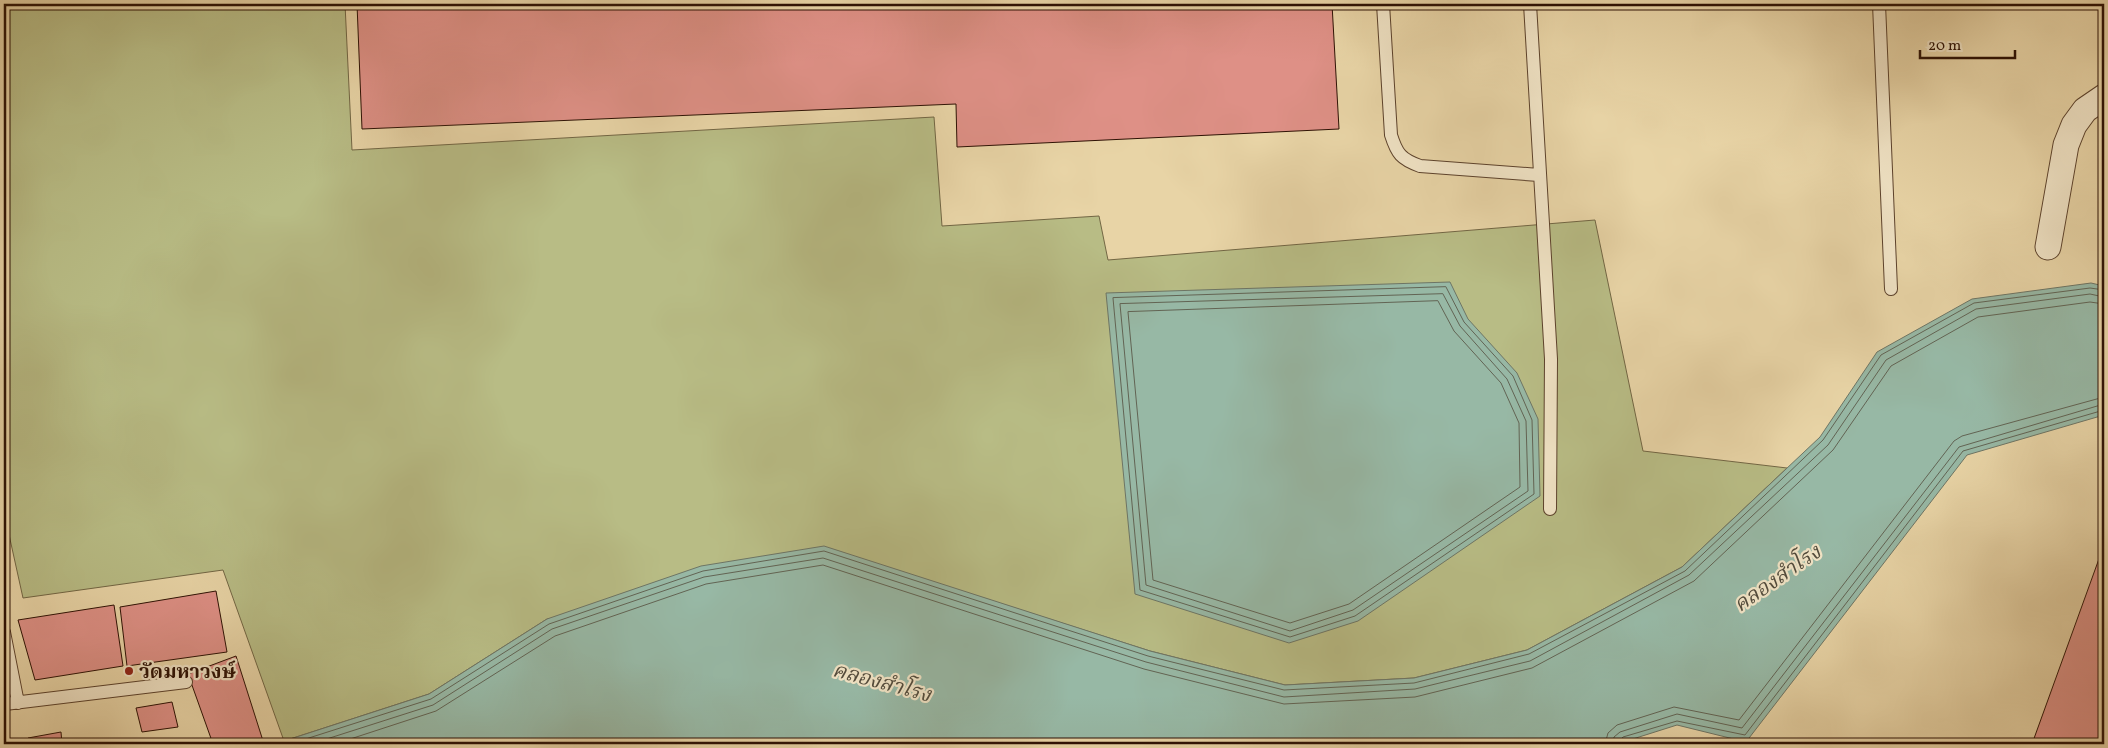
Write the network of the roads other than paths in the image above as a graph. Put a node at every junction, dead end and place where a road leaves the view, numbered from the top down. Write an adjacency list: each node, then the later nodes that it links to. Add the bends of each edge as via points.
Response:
1 (1383, 4): 5 (lane, via 1391,135 1396,151 1406,161 1420,166)
2 (1530, 4): 5 (lane)
3 (1879, 4): 7 (lane)
4 (2104, 97): 6 (street, via 2084,110 2066,145)
5 (1539, 175): 8 (lane, via 1551,358)
6 (2048, 247)
7 (1891, 289)
8 (1550, 509)
9 (4, 632): 10 (lane, via 11,703)
10 (186, 682)

